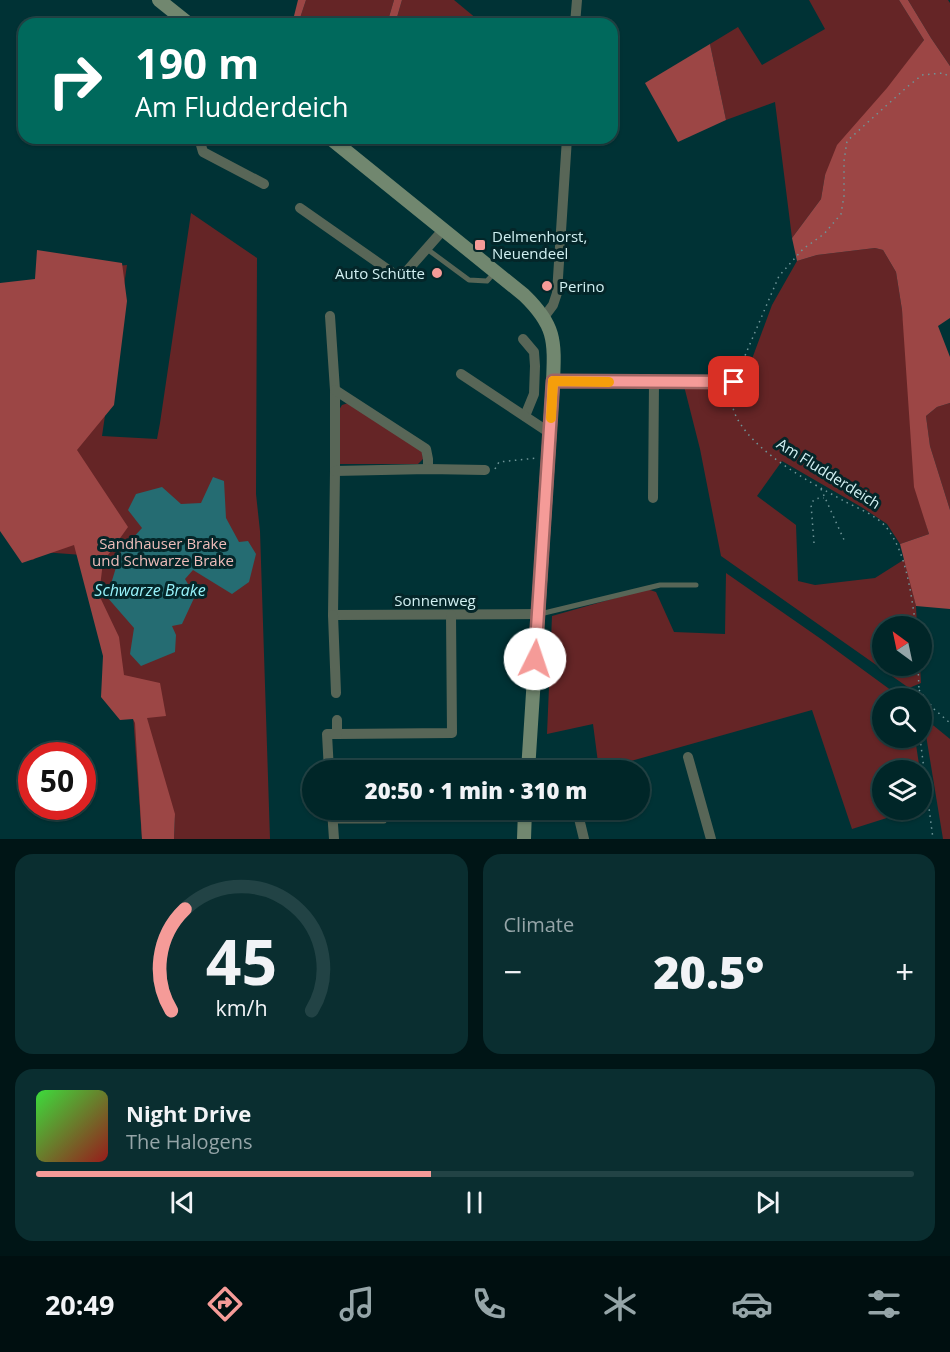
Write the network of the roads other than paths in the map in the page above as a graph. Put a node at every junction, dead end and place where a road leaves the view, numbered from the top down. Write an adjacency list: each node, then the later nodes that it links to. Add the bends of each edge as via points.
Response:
1 (159, 0): 3 (main road)
2 (577, 0): 4 (street)
3 (182, 18)
4 (576, 18)
5 (201, 144): 8 (street, via 203,152)
6 (337, 144): 10 (main road)
7 (567, 144): 14 (street, via 557,293)
8 (264, 184)
9 (300, 208): 11 (street, via 397,276 406,272)
10 (443, 230): 11 (street); 12 (main road)
11 (427, 249): 12 (lane, via 469,280 488,281)
12 (496, 272): 14 (main road)
13 (330, 316): 20 (street)
14 (544, 317): 17 (main road, via 554,345)
15 (523, 339): 21 (street, via 534,352 536,366 534,394)
16 (461, 374): 21 (street)
17 (553, 381): 19 (street); 22 (main road)
18 (734, 382): 19 (street)
19 (654, 383): 26 (street)
20 (335, 390): 23 (street, via 426,449); 25 (street)
21 (525, 416): 22 (street)
22 (550, 433): 28 (main road)
23 (428, 469): 24 (street); 25 (street)
24 (485, 470)
25 (335, 471): 29 (street)
26 (653, 498)
27 (696, 585): 28 (lane, via 660,585)
28 (538, 614): 30 (street, Sonnenweg); 36 (main road)
29 (333, 615): 30 (street, Sonnenweg); 31 (street)
30 (451, 615): 33 (street, via 452,733)
31 (336, 693)
32 (337, 720): 33 (street)
33 (337, 734): 35 (street, via 327,734)
34 (688, 757): 45 (street)
35 (328, 760)
36 (529, 760)
37 (332, 820): 42 (street)
38 (375, 820): 41 (lane)
39 (525, 820): 43 (main road)
40 (579, 820): 44 (street)
41 (384, 821)
42 (334, 839)
43 (524, 839)
44 (584, 839)
45 (711, 839)

